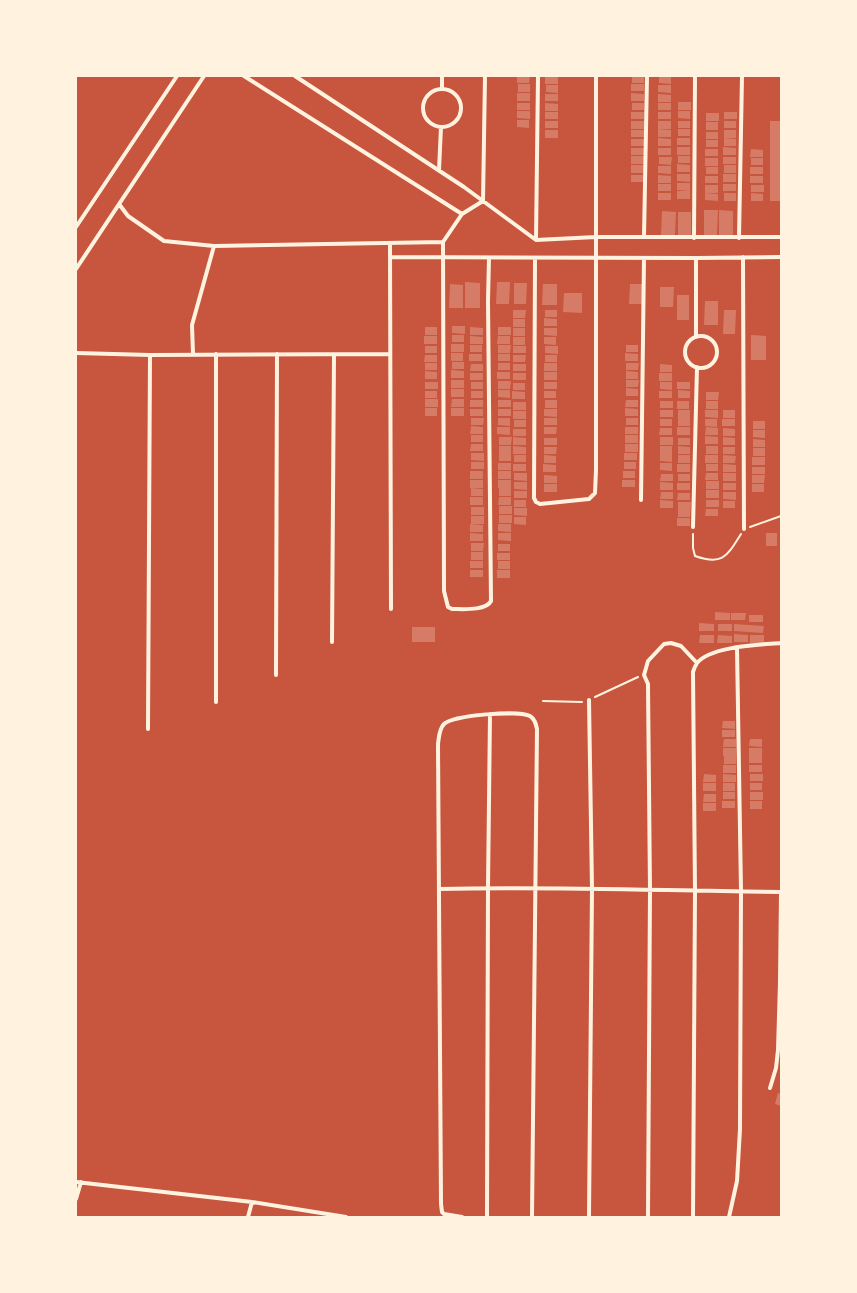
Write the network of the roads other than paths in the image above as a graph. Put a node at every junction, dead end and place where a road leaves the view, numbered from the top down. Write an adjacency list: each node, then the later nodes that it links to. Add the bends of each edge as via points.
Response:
1 (177, 76): 18 (street)
2 (204, 76): 16 (street)
3 (244, 76): 17 (street)
4 (295, 76): 14 (street)
5 (442, 76): 12 (street)
6 (485, 76): 15 (street)
7 (538, 76): 24 (street)
8 (596, 76): 19 (street)
9 (647, 76): 20 (street)
10 (695, 76): 22 (street)
11 (742, 76): 23 (street)
12 (442, 89): 13 (street, via 427,96 424,104 427,120); 13 (street, via 457,96 461,112 454,123)
13 (441, 127): 14 (street)
14 (439, 170): 15 (street)
15 (483, 202): 17 (street); 24 (street)
16 (119, 204): 27 (street, via 128,216 164,242); 37 (street)
17 (462, 214): 25 (street)
18 (76, 227)
19 (596, 237): 20 (street); 24 (street); 34 (street)
20 (644, 237): 22 (street)
21 (781, 237): 23 (street)
22 (694, 238): 23 (street)
23 (738, 238)
24 (536, 240)
25 (443, 242): 26 (street); 31 (street)
26 (390, 243): 27 (street); 30 (street)
27 (214, 246): 40 (street, via 192,325)
28 (743, 257): 29 (street); 36 (street); 49 (street)
29 (781, 257)
30 (390, 258): 31 (street); 44 (street)
31 (444, 258): 32 (street); 32 (street, via 444,590 448,607 452,609 483,608 489,605 491,600)
32 (489, 258): 33 (street)
33 (535, 258): 34 (street); 34 (street, via 533,488 534,498 540,504 589,500 596,487)
34 (596, 258): 35 (street)
35 (644, 258): 36 (street); 47 (street)
36 (696, 258): 38 (street)
37 (76, 269)
38 (696, 337): 46 (street, via 689,341 686,356 690,363); 46 (street, via 704,336 712,340 716,347 713,363 706,367)
39 (76, 353): 45 (street)
40 (193, 354): 41 (street); 45 (street)
41 (216, 354): 42 (street); 57 (street)
42 (277, 354): 43 (street); 55 (street)
43 (334, 354): 44 (street); 51 (street)
44 (390, 354): 50 (street)
45 (150, 355): 59 (street)
46 (697, 367): 48 (street)
47 (641, 500)
48 (693, 527)
49 (744, 529)
50 (391, 609)
51 (332, 642)
52 (781, 643): 53 (street)
53 (737, 648): 54 (street, via 711,654); 66 (street)
54 (697, 663): 64 (street, via 681,646 664,644 648,661 644,675 648,684); 65 (street, via 693,672)
55 (276, 675)
56 (589, 700): 62 (street)
57 (216, 702)
58 (490, 714): 60 (street, via 528,715 536,724); 61 (street); 63 (street, via 453,719 444,724 440,732)
59 (148, 729)
60 (535, 887): 61 (street); 62 (street); 77 (street)
61 (488, 888): 63 (street); 76 (street)
62 (592, 888): 64 (street); 78 (street)
63 (439, 889): 75 (street, via 441,1204 444,1214)
64 (650, 890): 65 (street); 79 (street)
65 (695, 891): 66 (street); 80 (street)
66 (741, 892): 67 (street); 81 (street, via 739,1161)
67 (781, 892): 68 (street, via 778,1059)
68 (770, 1088)
69 (78, 1182): 70 (street); 71 (street)
70 (76, 1199)
71 (252, 1202): 72 (street); 73 (street)
72 (330, 1216): 74 (street)
73 (248, 1217)
74 (346, 1217)
75 (462, 1217)
76 (487, 1217)
77 (532, 1217)
78 (589, 1217)
79 (648, 1217)
80 (693, 1217)
81 (729, 1217)

